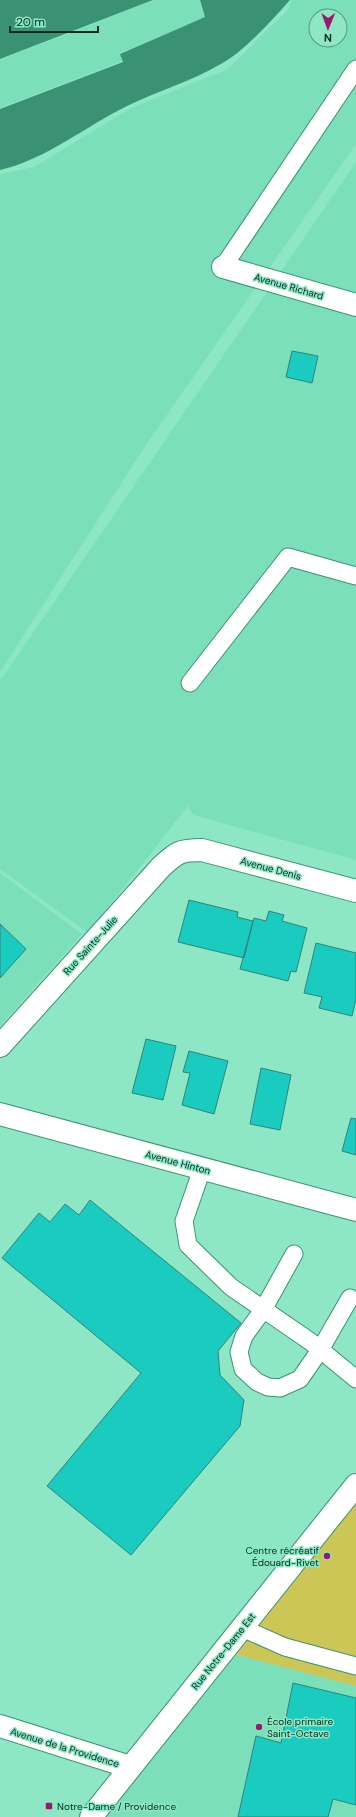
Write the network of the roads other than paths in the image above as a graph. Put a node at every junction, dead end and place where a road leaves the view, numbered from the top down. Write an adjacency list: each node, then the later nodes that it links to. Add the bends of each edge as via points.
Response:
1 (356, 69): 2 (lane)
2 (223, 267): 3 (street, Avenue Richard)
3 (356, 305)
4 (356, 576): 5 (lane, via 288,557)
5 (190, 683)
6 (185, 850): 7 (street, Avenue Denis, via 202,850); 8 (street, Rue Sainte-Julie, via 161,867)
7 (356, 891)
8 (0, 1046)
9 (0, 1114): 10 (street, Avenue Hinton)
10 (202, 1169): 11 (street, Avenue Hinton); 14 (lane, via 184,1221 188,1246 231,1287)
11 (356, 1210)
12 (294, 1254): 14 (lane)
13 (350, 1298): 15 (lane)
14 (264, 1310): 15 (lane); 15 (lane, via 244,1336 239,1352 242,1369 257,1382 268,1387 280,1388 300,1379)
15 (320, 1350): 16 (lane)
16 (356, 1379)
17 (356, 1485): 18 (street, Rue Notre-Dame Est)
18 (242, 1628): 19 (lane, via 285,1647); 21 (street, Rue Notre-Dame Est)
19 (356, 1666)
20 (0, 1726): 21 (street, Avenue de la Providence)
21 (130, 1767): 22 (street, Rue Notre-Dame Est)
22 (90, 1817)

